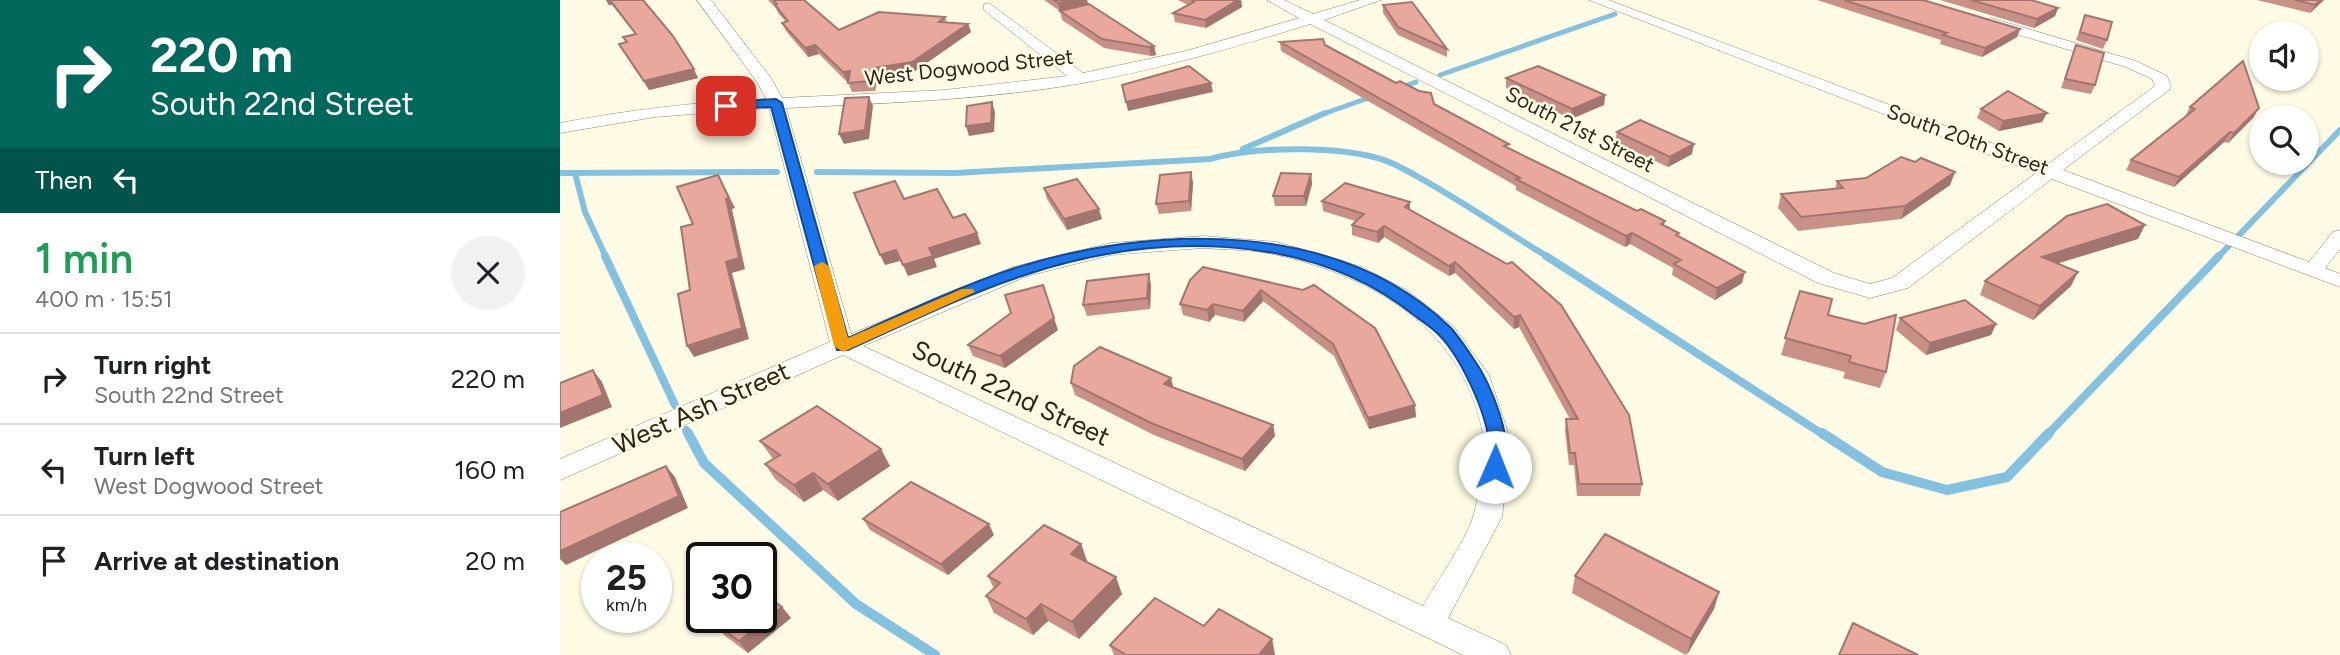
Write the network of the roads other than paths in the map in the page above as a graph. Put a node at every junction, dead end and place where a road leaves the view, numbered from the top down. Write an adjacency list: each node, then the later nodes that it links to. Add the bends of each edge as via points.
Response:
1 (704, 0): 9 (street, via 765,81)
2 (1274, 0): 7 (street, South 21st Street)
3 (1374, 0): 7 (street, West Dogwood Street)
4 (1596, 0): 11 (street, South 20th Street)
5 (989, 7): 8 (street)
6 (1971, 16): 11 (street, via 2159,76 2163,87)
7 (1311, 19): 8 (street, West Dogwood Street, via 1128,69); 11 (street, South 21st Street, via 1826,278 1870,291 1900,283)
8 (1079, 77): 9 (street, West Dogwood Street, via 947,94)
9 (776, 103): 10 (street, West Dogwood Street, via 677,109); 15 (street)
10 (560, 128)
11 (2052, 170): 13 (street, South 20th Street)
12 (2340, 236): 13 (street)
13 (2312, 270): 14 (street, South 20th Street)
14 (2340, 281)
15 (843, 346): 16 (street, West Ash Street); 17 (street, South 22nd Street); 17 (street, West Ash Street, via 1020,271 1111,250 1203,242 1277,248 1355,271 1400,296 1446,332 1477,376 1498,442 1488,517)
16 (560, 470)
17 (1429, 624): 18 (street, South 22nd Street)
18 (1495, 655)

